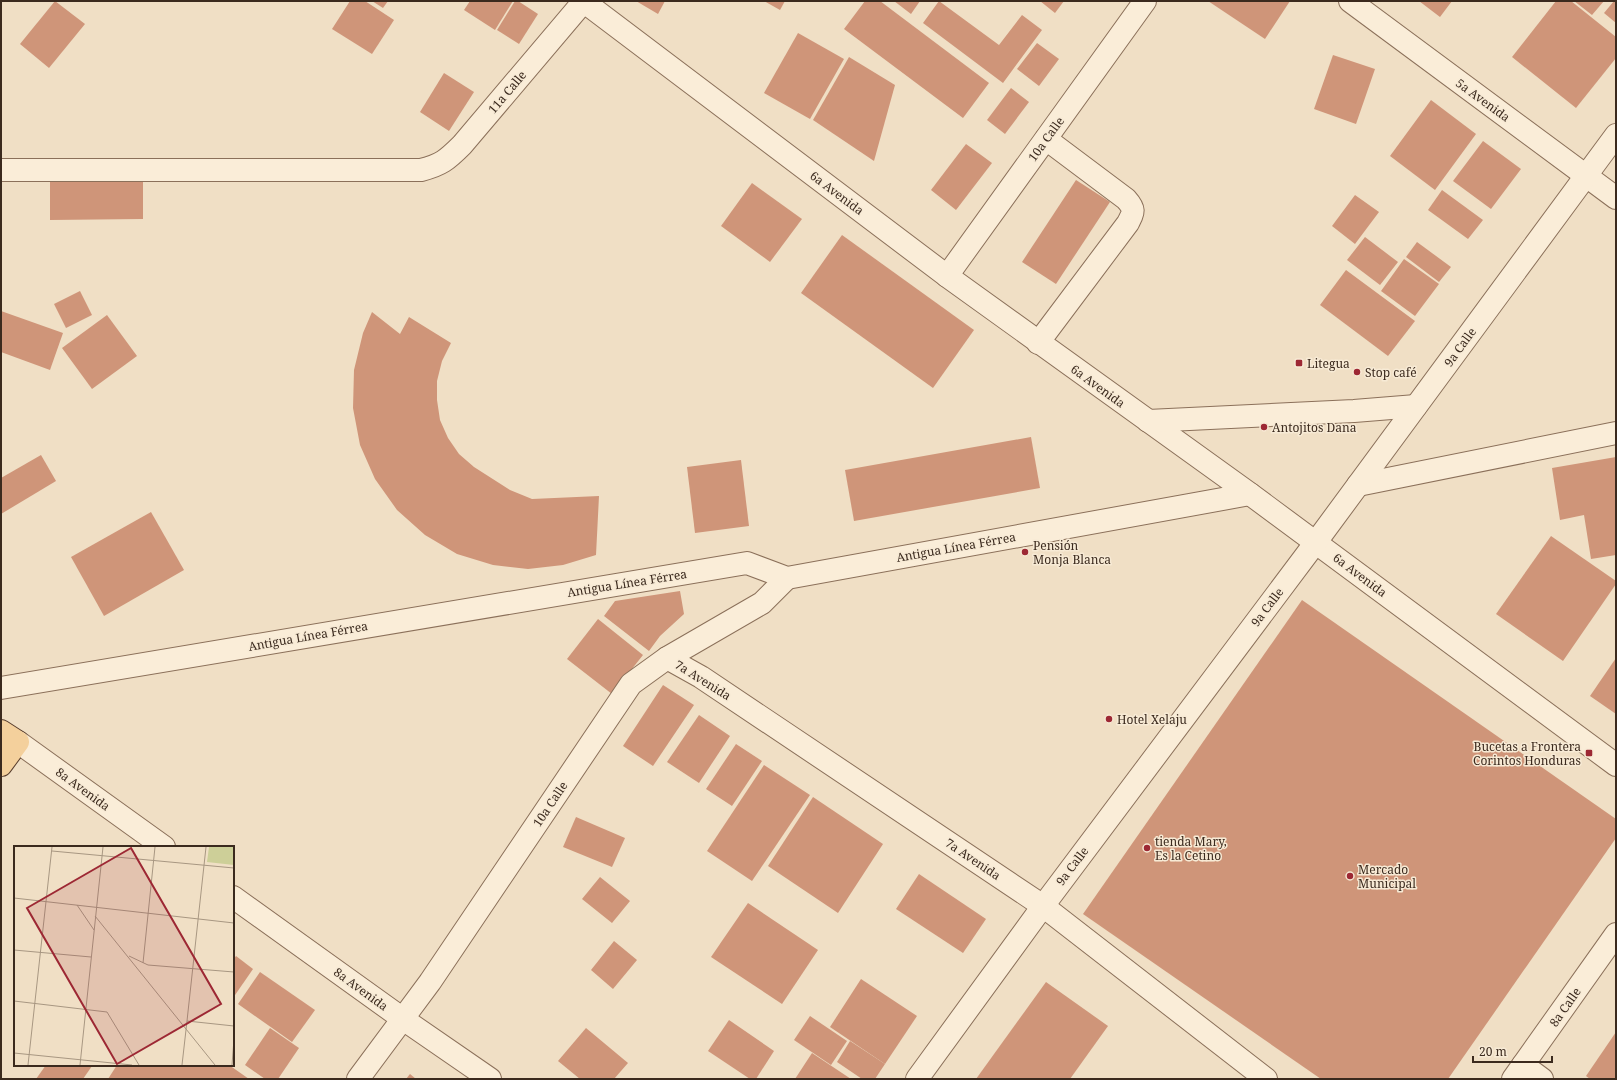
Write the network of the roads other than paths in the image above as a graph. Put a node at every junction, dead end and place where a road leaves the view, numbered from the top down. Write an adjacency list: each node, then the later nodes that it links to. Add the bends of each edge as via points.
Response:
1 (583, 1): 6 (street, 11a Calle, via 462,145 437,166 421,170); 9 (street, 6a Avenida)
2 (1145, 1): 5 (street, 10a Calle)
3 (1350, 1): 7 (street, 5a Avenida)
4 (1616, 135): 7 (street, 9a Calle)
5 (1046, 139): 9 (street, 10a Calle); 10 (street, via 1126,198 1133,214)
6 (1, 170)
7 (1586, 176): 8 (street, 5a Avenida); 11 (street, 9a Calle)
8 (1616, 198)
9 (947, 276): 10 (street, 6a Avenida)
10 (1038, 343): 12 (street, 6a Avenida)
11 (1416, 406): 12 (street); 14 (street, 9a Calle)
12 (1148, 421): 15 (street, 6a Avenida)
13 (1616, 433): 14 (street)
14 (1358, 485): 16 (street, 9a Calle)
15 (1250, 494): 16 (street, 6a Avenida); 17 (street, Antigua Línea Férrea)
16 (1316, 542): 22 (street, 6a Avenida); 25 (street, 9a Calle)
17 (787, 578): 18 (street, 10a Calle, via 762,603); 19 (street, Antigua Línea Férrea, via 747,563)
18 (667, 658): 25 (street, 7a Avenida, via 701,677); 27 (street, 10a Calle, via 631,684)
19 (1, 688)
20 (9, 736): 21 (main road); 23 (street, 8a Avenida)
21 (1, 764)
22 (1616, 766)
23 (163, 846)
24 (234, 898): 27 (street, 8a Avenida)
25 (1043, 906): 31 (street, 9a Calle); 32 (street, 7a Avenida)
26 (1616, 934): 28 (street, 8a Calle)
27 (403, 1019): 29 (street, 10a Calle); 30 (street, 8a Avenida)
28 (1518, 1072): 33 (street)
29 (358, 1079)
30 (490, 1079)
31 (917, 1079)
32 (1266, 1079)
33 (1542, 1079)

